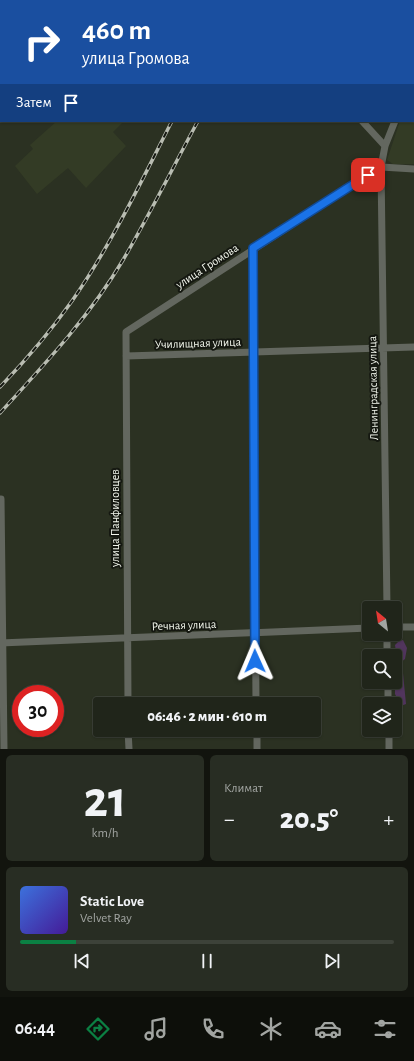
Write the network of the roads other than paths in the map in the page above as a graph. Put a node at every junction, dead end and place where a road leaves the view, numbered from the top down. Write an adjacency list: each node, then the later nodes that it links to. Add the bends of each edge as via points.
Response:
1 (363, 122): 3 (street)
2 (395, 122): 3 (street)
3 (385, 146): 4 (street)
4 (381, 167): 5 (street); 6 (street, улица Громова); 9 (street, Ленинградская улица)
5 (414, 169)
6 (253, 248): 7 (street, улица Громова); 10 (street)
7 (126, 332): 11 (street, улица Панфиловцев)
8 (414, 347): 9 (street, Училищная улица)
9 (384, 349): 10 (street, Училищная улица); 13 (street, Ленинградская улица)
10 (255, 352): 11 (street, Училищная улица); 17 (street)
11 (126, 356): 18 (street, улица Панфиловцев)
12 (1, 499): 19 (street)
13 (387, 601)
14 (402, 627): 15 (street)
15 (414, 627)
16 (362, 628): 17 (street, Речная улица)
17 (254, 633): 18 (street, Речная улица); 21 (street)
18 (127, 638): 19 (street, Речная улица); 20 (street, улица Панфиловцев)
19 (2, 643): 25 (street)
20 (128, 697)
21 (256, 697)
22 (128, 737): 26 (street)
23 (257, 737): 27 (street)
24 (388, 737): 28 (street)
25 (4, 749)
26 (129, 749)
27 (257, 749)
28 (389, 749)

